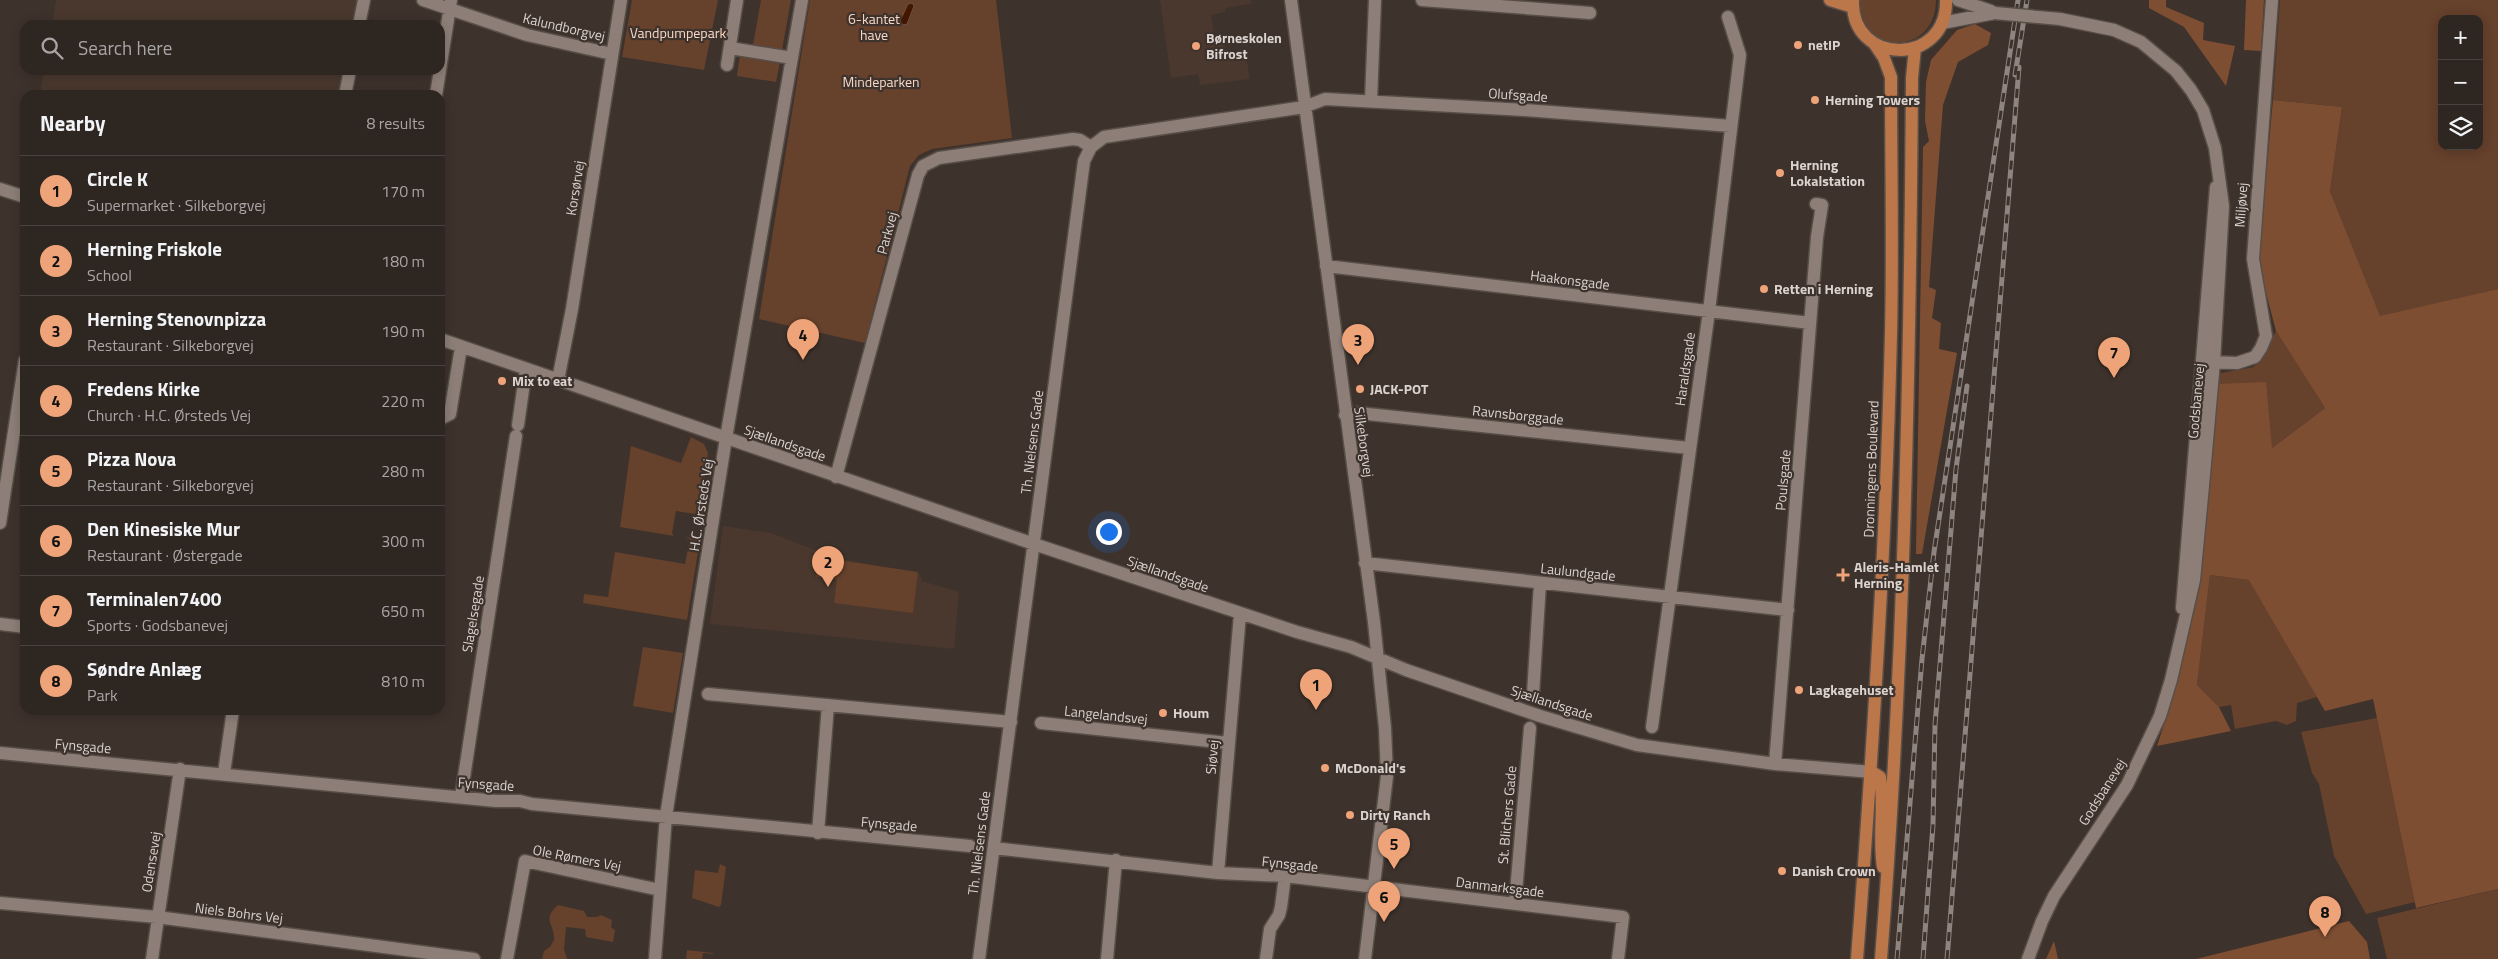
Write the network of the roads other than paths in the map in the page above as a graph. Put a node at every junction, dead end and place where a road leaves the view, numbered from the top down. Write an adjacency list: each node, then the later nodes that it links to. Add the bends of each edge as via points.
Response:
1 (364, 0): 18 (street)
2 (423, 0): 14 (street, Kalundborgvej)
3 (621, 0): 24 (street, Korsørvej)
4 (737, 0): 22 (street)
5 (802, 0): 25 (street, H.C. Ørsteds Vej)
6 (1290, 0): 32 (street, Silkeborgvej)
7 (1376, 0): 31 (street)
8 (1422, 0): 15 (street)
9 (1830, 0): 13 (main road)
10 (1946, 0): 19 (main road)
11 (1958, 0): 16 (street, Godsbanevej)
12 (2272, 0): 43 (street, Miljøvej, via 2252,259 2266,336 2255,357 2236,363)
13 (1853, 4): 21 (main road, Dronningens Boulevard, via 1859,28)
14 (450, 5): 20 (street); 24 (street, Kalundborgvej, via 527,35)
15 (1590, 13)
16 (1995, 13): 19 (street, Godsbanevej); 43 (street, Godsbanevej, bridge, via 2060,19 2114,30 2142,42 2176,71 2192,90 2209,127 2218,170)
17 (1728, 17): 33 (street, Haraldsgade, via 1740,55)
18 (360, 20)
19 (1942, 23): 23 (main road, via 1936,34)
20 (445, 37)
21 (1874, 43): 23 (main road, via 1901,51); 75 (main road, Dronningens Boulevard, via 1891,77 1891,332)
22 (730, 48): 25 (street); 26 (street)
23 (1915, 48): 71 (main road, via 1906,519)
24 (612, 54): 45 (street, Korsørvej)
25 (792, 58): 49 (street, H.C. Ørsteds Vej)
26 (727, 66)
27 (349, 75): 29 (street)
28 (439, 75): 30 (street)
29 (346, 90)
30 (437, 90)
31 (1371, 100): 32 (street, Olufsgade, via 1325,99); 33 (street, Olufsgade)
32 (1304, 107): 34 (street, via 1104,137); 38 (street, Silkeborgvej)
33 (1731, 126): 39 (street, Haraldsgade)
34 (1091, 147): 51 (street, Parkvej, via 1080,140 1072,140 938,158 923,166); 53 (street, Th. Nielsens Gade, via 1084,161)
35 (0, 189): 36 (street)
36 (20, 195)
37 (1816, 204): 40 (street, Poulsgade, via 1822,205)
38 (1326, 266): 39 (street, Haakonsgade); 47 (street, Silkeborgvej)
39 (1709, 311): 40 (street, Haakonsgade); 50 (street, Haraldsgade)
40 (1810, 324): 57 (street, Poulsgade)
41 (445, 341): 42 (street, Sjællandsgade)
42 (461, 347): 44 (street, Sjællandsgade); 48 (street, via 450,414)
43 (2209, 362): 102 (street, Godsbanevej, via 2186,540 2181,633 2165,698 2127,785 2054,896)
44 (526, 369): 45 (street, Sjællandsgade); 77 (street, Slagelsegade)
45 (558, 380): 49 (street, Sjællandsgade)
46 (20, 393): 52 (street)
47 (1345, 415): 50 (street, Ravnsborggade, via 1358,413); 54 (street, Silkeborgvej)
48 (445, 416)
49 (726, 438): 51 (street, Sjællandsgade); 78 (street, H.C. Ørsteds Vej)
50 (1689, 448): 56 (street, Haraldsgade)
51 (836, 477): 53 (street, Sjællandsgade)
52 (0, 523)
53 (1034, 544): 58 (street, Sjællandsgade); 66 (street, Th. Nielsens Gade)
54 (1365, 563): 55 (street, Laulundgade); 61 (street, Silkeborgvej)
55 (1540, 583): 56 (street, Laulundgade); 63 (street)
56 (1669, 597): 57 (street, Laulundgade); 68 (street, Haraldsgade)
57 (1788, 610): 73 (street, Poulsgade)
58 (1240, 614): 61 (street, Sjællandsgade, via 1351,647); 70 (street, Siøvej)
59 (0, 624): 60 (street)
60 (20, 626)
61 (1378, 659): 73 (street, Sjællandsgade, via 1540,716 1637,745); 86 (street, Silkeborgvej, via 1387,769)
62 (708, 694): 64 (street)
63 (1533, 694)
64 (828, 706): 66 (street); 79 (street)
65 (232, 715): 76 (street)
66 (1011, 722): 81 (street, Th. Nielsens Gade)
67 (1041, 723): 70 (street, Langelandsvej)
68 (1652, 727)
69 (1530, 728): 89 (street, St. Blichers Gade)
70 (1228, 742): 83 (street, Siøvej)
71 (1896, 745): 75 (main road, via 1886,765); 85 (main road)
72 (0, 753): 74 (street, Fynsgade)
73 (1775, 764): 75 (street, Sjællandsgade)
74 (180, 770): 76 (street, Fynsgade); 90 (street, Odensevej)
75 (1872, 772): 85 (main road, via 1880,777 1882,790 1880,850); 100 (main road, Dronningens Boulevard)
76 (224, 773): 77 (street, Fynsgade)
77 (462, 797): 78 (street, Fynsgade)
78 (666, 816): 79 (street, Fynsgade); 87 (street, H.C. Ørsteds Vej)
79 (818, 833): 80 (street, Fynsgade)
80 (970, 846)
81 (994, 848): 82 (street, Fynsgade); 95 (street, Th. Nielsens Gade)
82 (1116, 860): 83 (street, Fynsgade); 96 (street)
83 (1218, 873): 84 (street, Fynsgade)
84 (1284, 876): 86 (street, Fynsgade); 97 (street, via 1281,907 1270,929)
85 (1887, 887): 101 (main road)
86 (1374, 888): 89 (street, Danmarksgade); 98 (street, Silkeborgvej)
87 (660, 890): 93 (street, Ole Rømers Vej, via 525,861); 94 (street, H.C. Ørsteds Vej)
88 (0, 903): 90 (street, Niels Bohrs Vej)
89 (1515, 904): 99 (street, Danmarksgade, via 1623,917)
90 (157, 918): 91 (street, Odensevej); 92 (street, Niels Bohrs Vej)
91 (152, 959)
92 (474, 959)
93 (507, 959)
94 (655, 959)
95 (979, 959)
96 (1107, 959)
97 (1266, 959)
98 (1365, 959)
99 (1618, 959)
100 (1857, 959)
101 (1882, 959)
102 (2028, 959)

